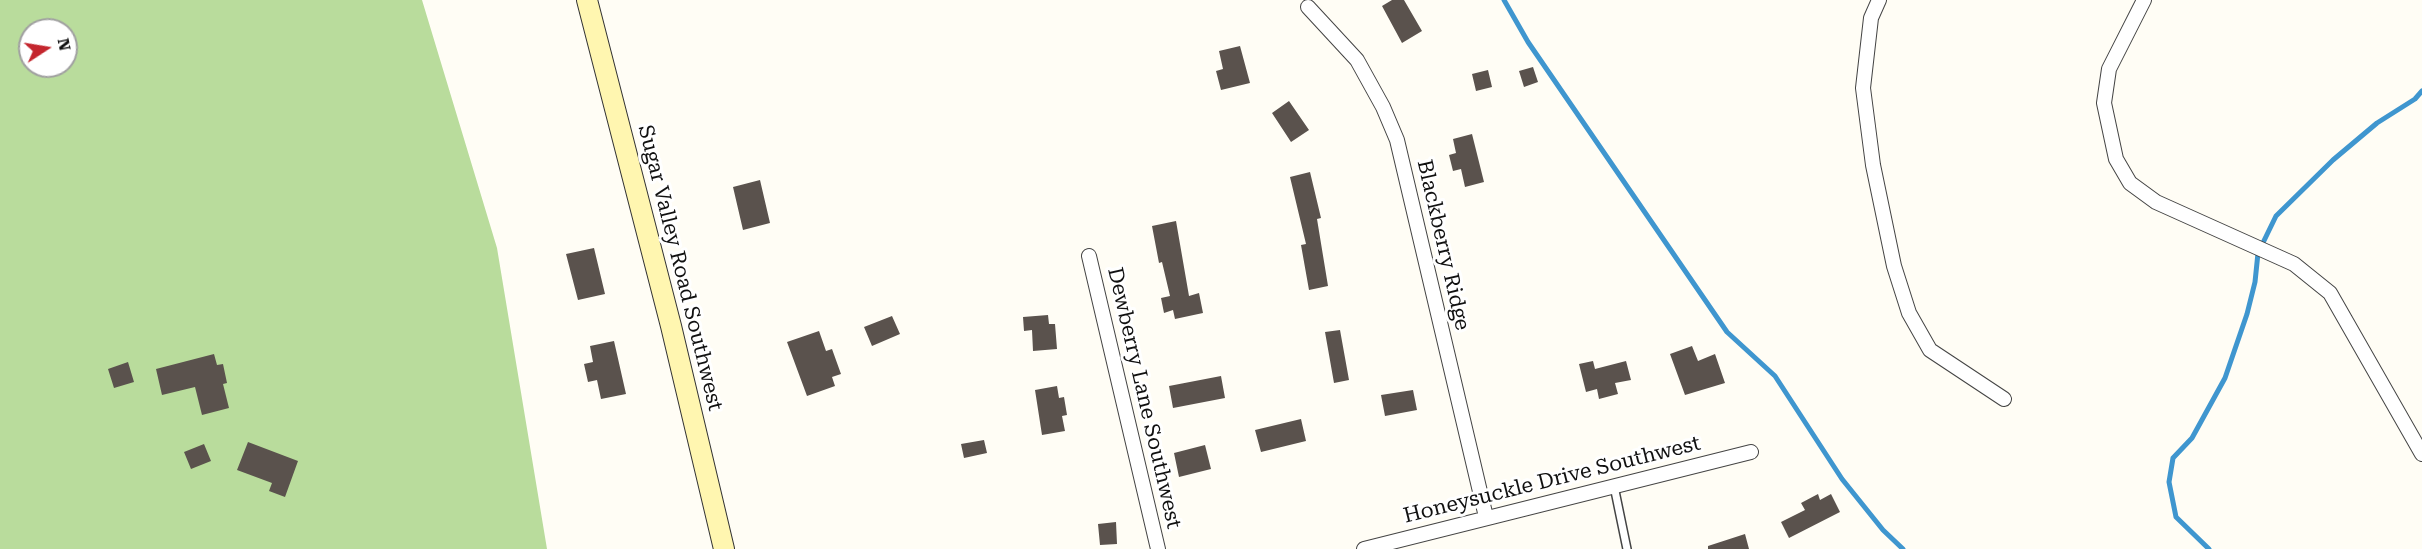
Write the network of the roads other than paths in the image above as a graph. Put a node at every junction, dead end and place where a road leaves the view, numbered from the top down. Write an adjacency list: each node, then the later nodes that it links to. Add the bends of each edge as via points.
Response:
1 (587, 0): 11 (street, Sugar Valley Road Southwest)
2 (1879, 0): 6 (street, via 1871,18 1863,88 1873,165 1894,266 1909,313 1930,350)
3 (2144, 0): 8 (street, via 2109,69 2104,103 2116,159 2125,175 2156,202 2294,264 2330,293)
4 (1308, 7): 10 (street, Blackberry Ridge, via 1357,60 1397,140)
5 (1089, 256): 12 (street, Dewberry Lane Southwest)
6 (2004, 399)
7 (1751, 452): 9 (street, Honeysuckle Drive Southwest)
8 (2422, 454)
9 (1614, 486): 10 (street, Honeysuckle Drive Southwest); 14 (lane)
10 (1486, 517): 13 (street, Honeysuckle Drive Southwest)
11 (724, 549)
12 (1158, 549)
13 (1364, 549)
14 (1627, 549)

